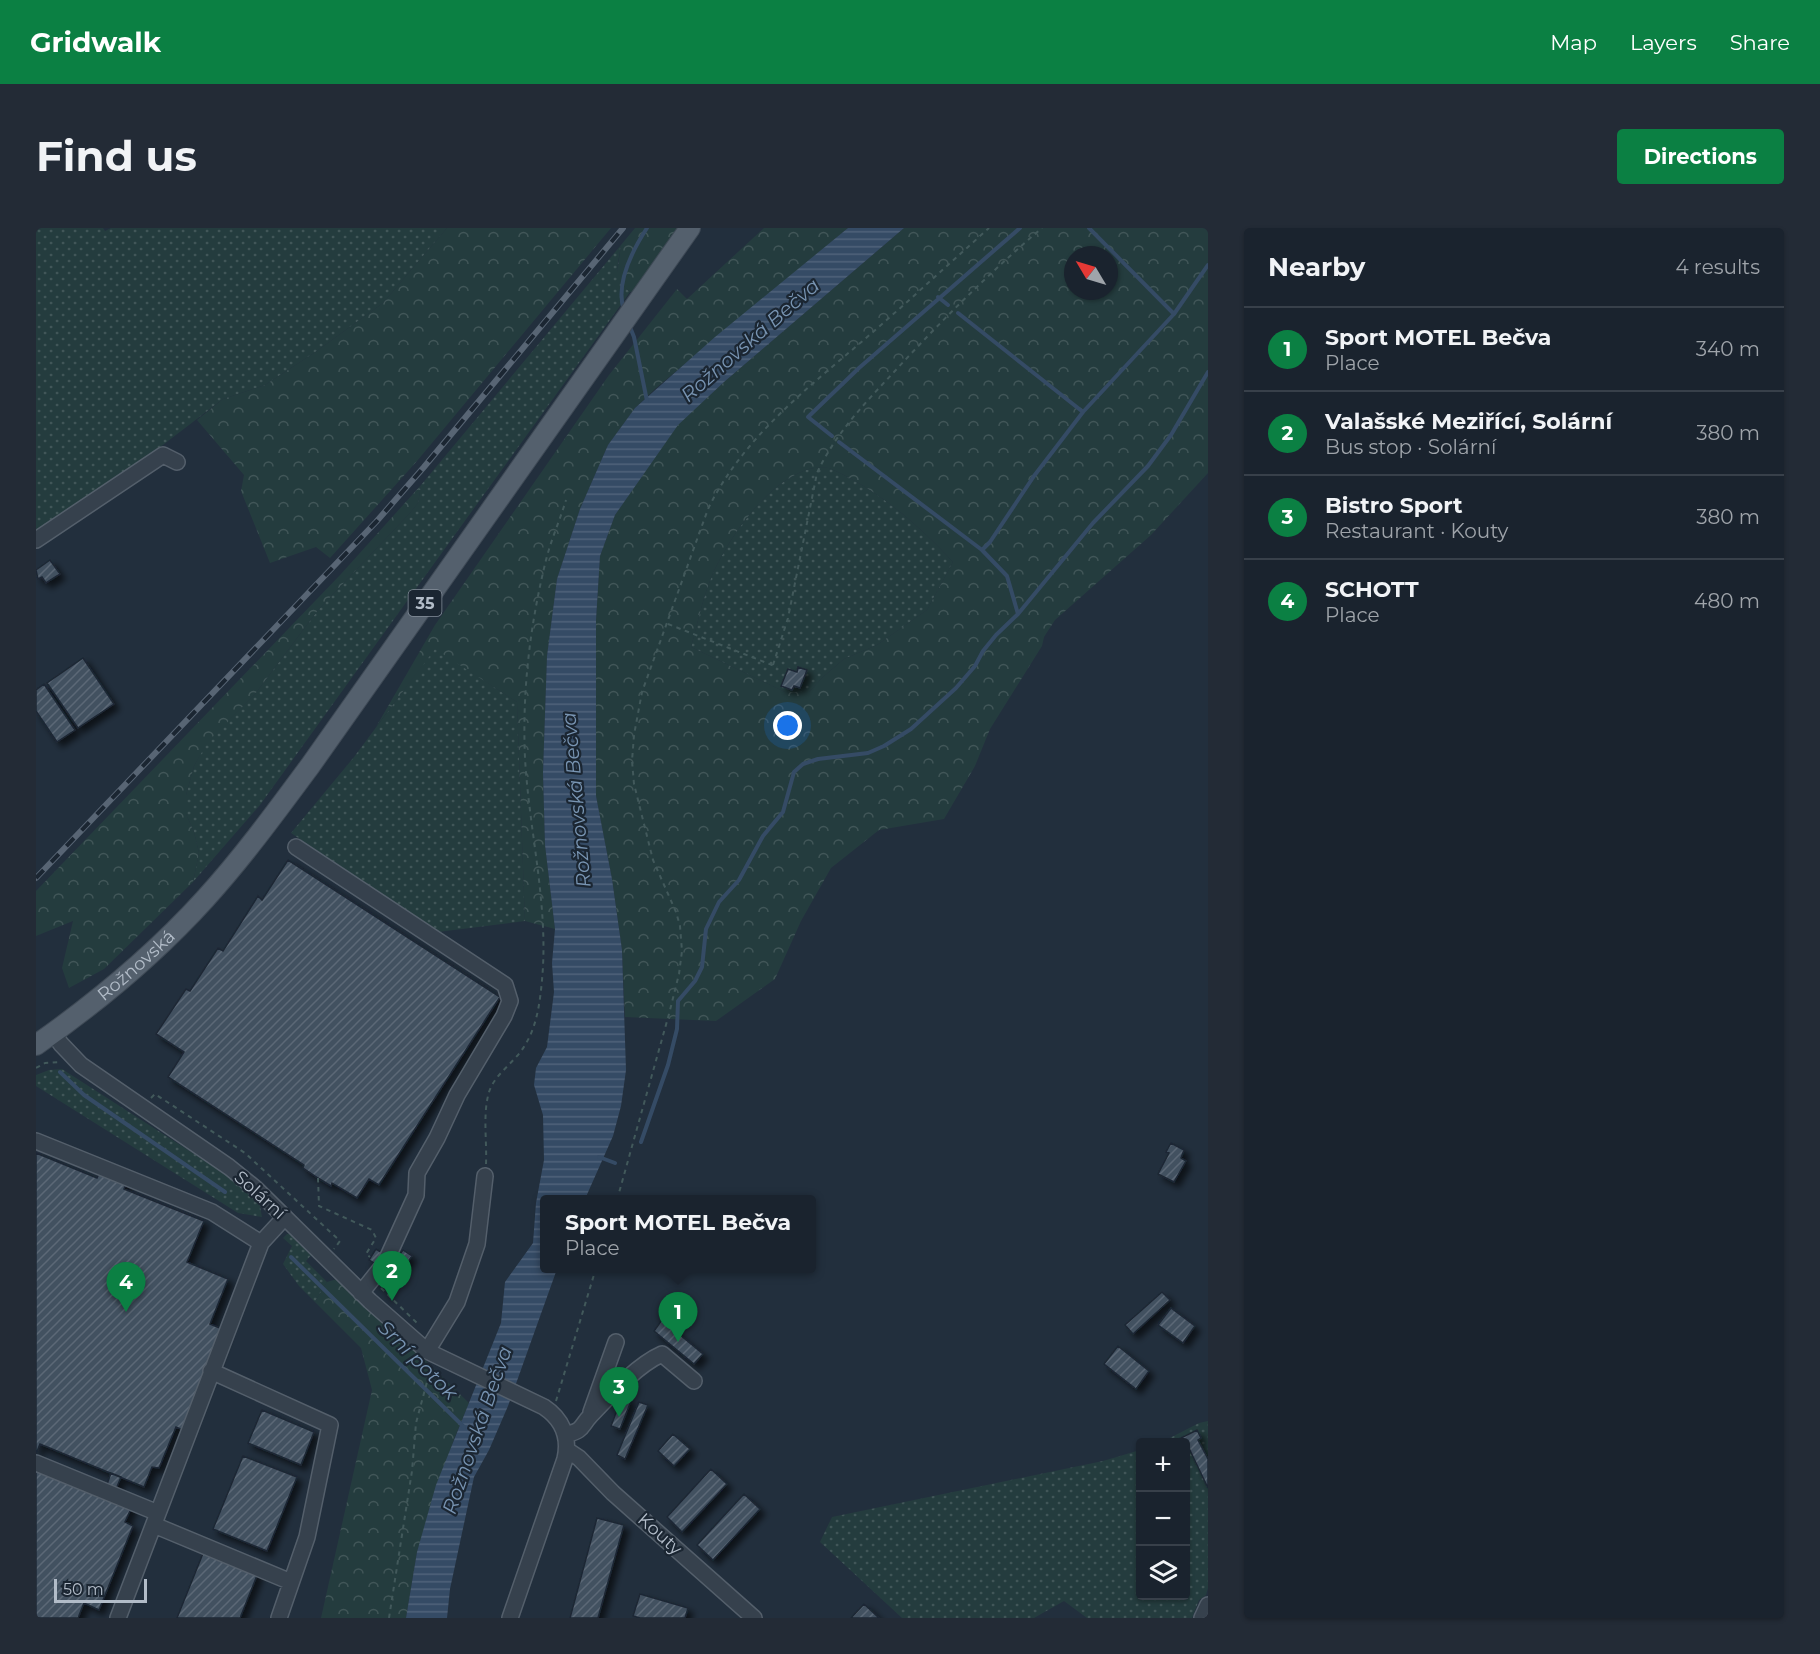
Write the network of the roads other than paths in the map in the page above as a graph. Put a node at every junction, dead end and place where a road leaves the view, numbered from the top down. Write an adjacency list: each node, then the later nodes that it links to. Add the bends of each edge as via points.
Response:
1 (690, 228): 5 (main road, Rožnovská / 35, via 265,826 172,933)
2 (177, 462): 3 (street, via 164,454)
3 (36, 540)
4 (296, 847): 11 (street, via 505,985 510,1001 417,1173 416,1196 385,1263)
5 (53, 1033): 6 (main road, Rožnovská / 35); 9 (street, Solární, via 81,1065 230,1167)
6 (36, 1045)
7 (36, 1141): 10 (street, via 212,1212)
8 (485, 1176): 13 (street, via 477,1244 457,1302)
9 (285, 1217): 10 (street); 11 (street, Solární)
10 (261, 1243): 14 (street)
11 (361, 1293): 13 (street, Solární)
12 (616, 1342): 17 (street)
13 (427, 1351): 16 (street, Solární)
14 (212, 1371): 20 (street); 21 (street, via 330,1425 307,1537)
15 (694, 1381): 17 (street, via 662,1354 648,1360)
16 (526, 1397): 18 (street, Kouty, via 559,1420)
17 (588, 1417): 18 (street)
18 (567, 1443): 24 (street); 25 (street, Kouty, via 613,1493)
19 (36, 1463): 20 (street)
20 (156, 1519): 21 (street); 22 (street)
21 (291, 1582): 23 (street)
22 (118, 1618)
23 (279, 1618)
24 (510, 1618)
25 (753, 1618)

